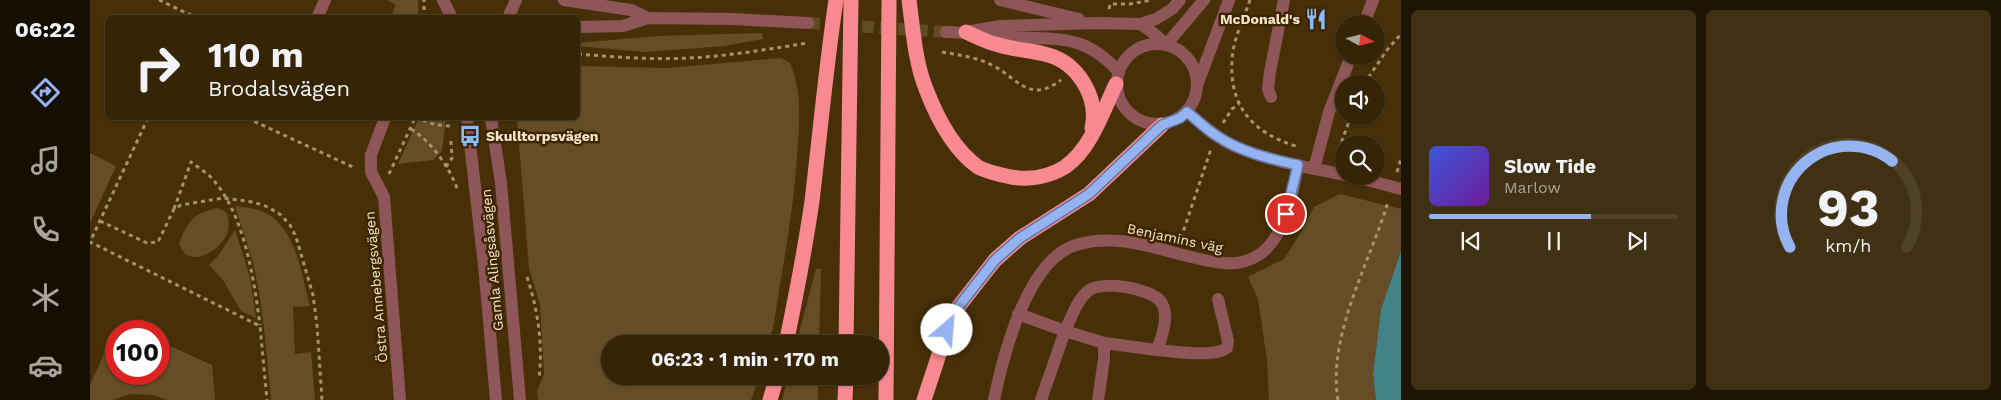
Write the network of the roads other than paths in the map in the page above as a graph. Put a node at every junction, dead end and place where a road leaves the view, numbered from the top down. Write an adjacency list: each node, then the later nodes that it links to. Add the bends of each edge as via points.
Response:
1 (325, 0): 15 (street)
2 (443, 0): 16 (street)
3 (516, 0): 17 (street)
4 (564, 0): 19 (street, via 632,10)
5 (836, 0): 49 (highway, via 806,240)
6 (851, 0): 50 (highway)
7 (889, 0): 60 (highway)
8 (909, 0): 39 (highway, via 925,88 944,128 979,168 1021,179 1036,178 1066,166 1081,152)
9 (1000, 0): 21 (street)
10 (1180, 0): 22 (street, via 1156,19)
11 (1204, 0): 28 (street)
12 (1229, 0): 31 (street)
13 (1284, 0): 32 (street, via 1270,72 1268,89)
14 (1373, 0): 18 (street)
15 (318, 15)
16 (450, 15)
17 (509, 15)
18 (1367, 15)
19 (648, 18): 20 (street); 24 (street, via 623,26)
20 (808, 23)
21 (1096, 23): 22 (street); 26 (street, via 1000,26)
22 (1141, 24): 28 (street)
23 (580, 27): 24 (street)
24 (605, 27): 27 (street)
25 (946, 32): 26 (street)
26 (966, 32): 30 (street, via 1066,39 1093,49 1108,59); 39 (highway, via 998,45 1050,55 1074,70 1088,91 1092,107)
27 (580, 34)
28 (1166, 45): 30 (street, via 1137,49 1124,61); 31 (street, via 1189,60)
29 (1347, 65): 42 (street, via 1329,112)
30 (1118, 78): 38 (street, via 1119,99 1127,112 1147,124); 39 (highway)
31 (1197, 86): 33 (street)
32 (1271, 96)
33 (1187, 112): 38 (street); 41 (street, via 1234,146)
34 (385, 120): 55 (street, Östra Annebergsvägen, via 371,155 371,172 384,197)
35 (467, 120): 56 (street, Gamla Alingsåsvägen)
36 (491, 120): 40 (street, Gamla Alingsåsvägen)
37 (498, 120): 40 (street)
38 (1162, 125): 61 (highway, via 1089,194 1020,238 995,260 959,306 947,330)
39 (1090, 137)
40 (497, 157): 57 (street, Gamla Alingsåsvägen)
41 (1298, 165): 42 (street); 47 (street, Benjamins väg, via 1286,214 1279,230 1261,254 1243,263 1223,264 1131,242 1076,245 1054,258 1040,274)
42 (1314, 169): 43 (street)
43 (1335, 173)
44 (1385, 182): 45 (street, bridge)
45 (1398, 183)
46 (1218, 299): 52 (street, via 1227,348 1212,353)
47 (1018, 314): 48 (street); 62 (street, Benjamins väg)
48 (1065, 331): 51 (street); 52 (street, via 1081,299 1090,289 1104,286 1145,291 1155,295 1163,308 1164,332); 63 (street)
49 (788, 335)
50 (846, 335)
51 (1104, 343): 52 (street); 64 (street)
52 (1157, 350)
53 (774, 385): 58 (highway)
54 (846, 385): 59 (highway)
55 (400, 400)
56 (496, 400)
57 (520, 400)
58 (770, 400)
59 (846, 400)
60 (886, 400)
61 (924, 400)
62 (994, 400)
63 (1041, 400)
64 (1098, 400)

